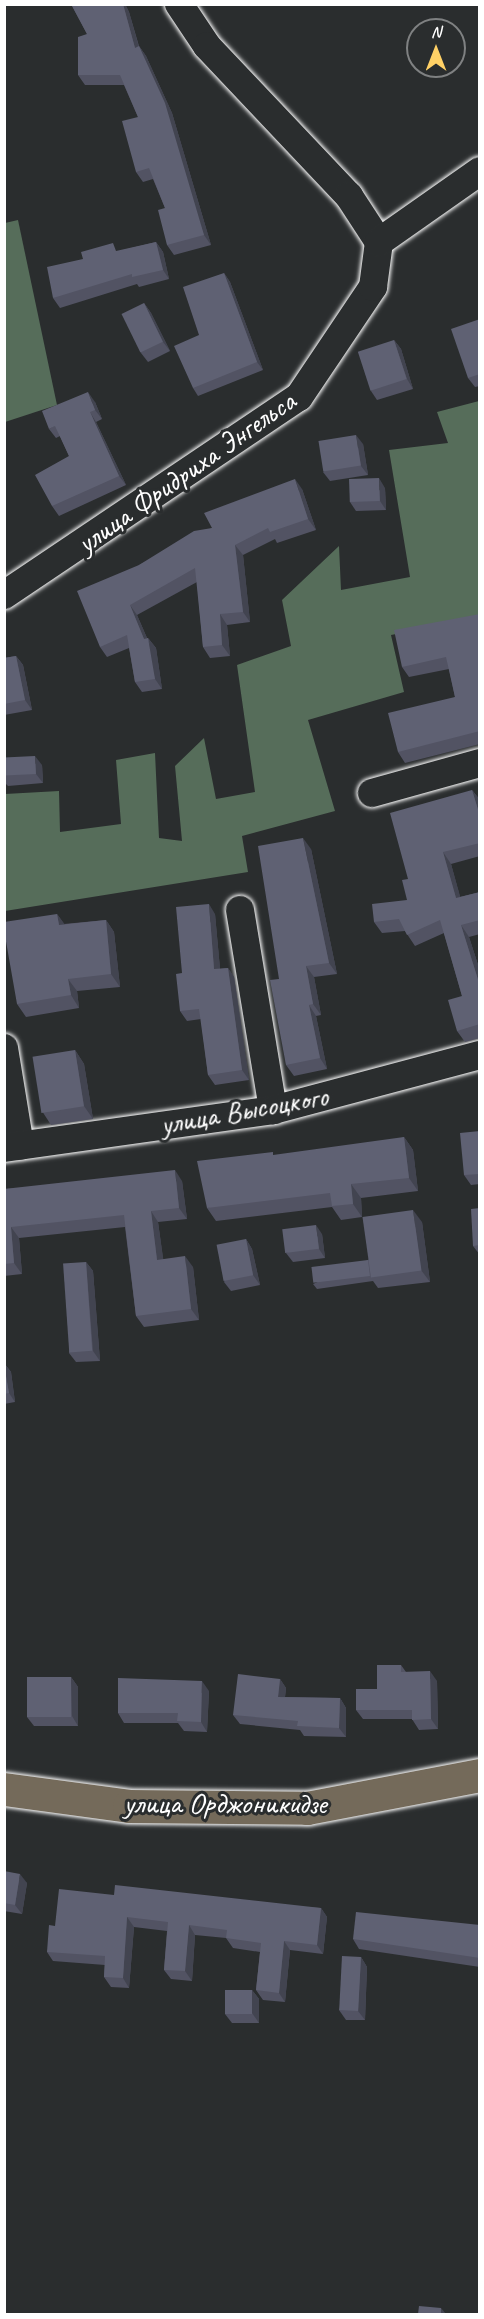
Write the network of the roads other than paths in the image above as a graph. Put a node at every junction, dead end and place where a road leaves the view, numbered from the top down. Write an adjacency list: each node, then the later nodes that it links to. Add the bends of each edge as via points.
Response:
1 (179, 4): 3 (street, via 207,46 349,196)
2 (480, 171): 3 (street)
3 (379, 242): 4 (street, улица Фридриха Энгельса, via 373,287 298,397)
4 (4, 595)
5 (480, 763): 6 (street)
6 (372, 793)
7 (240, 910): 10 (street)
8 (4, 1048): 11 (street)
9 (480, 1055): 10 (street, улица Высоцкого)
10 (273, 1110): 11 (street, улица Высоцкого)
11 (12, 1147)
12 (480, 1775): 13 (main road, улица Орджоникидзе, via 307,1808 129,1806)
13 (4, 1789)

